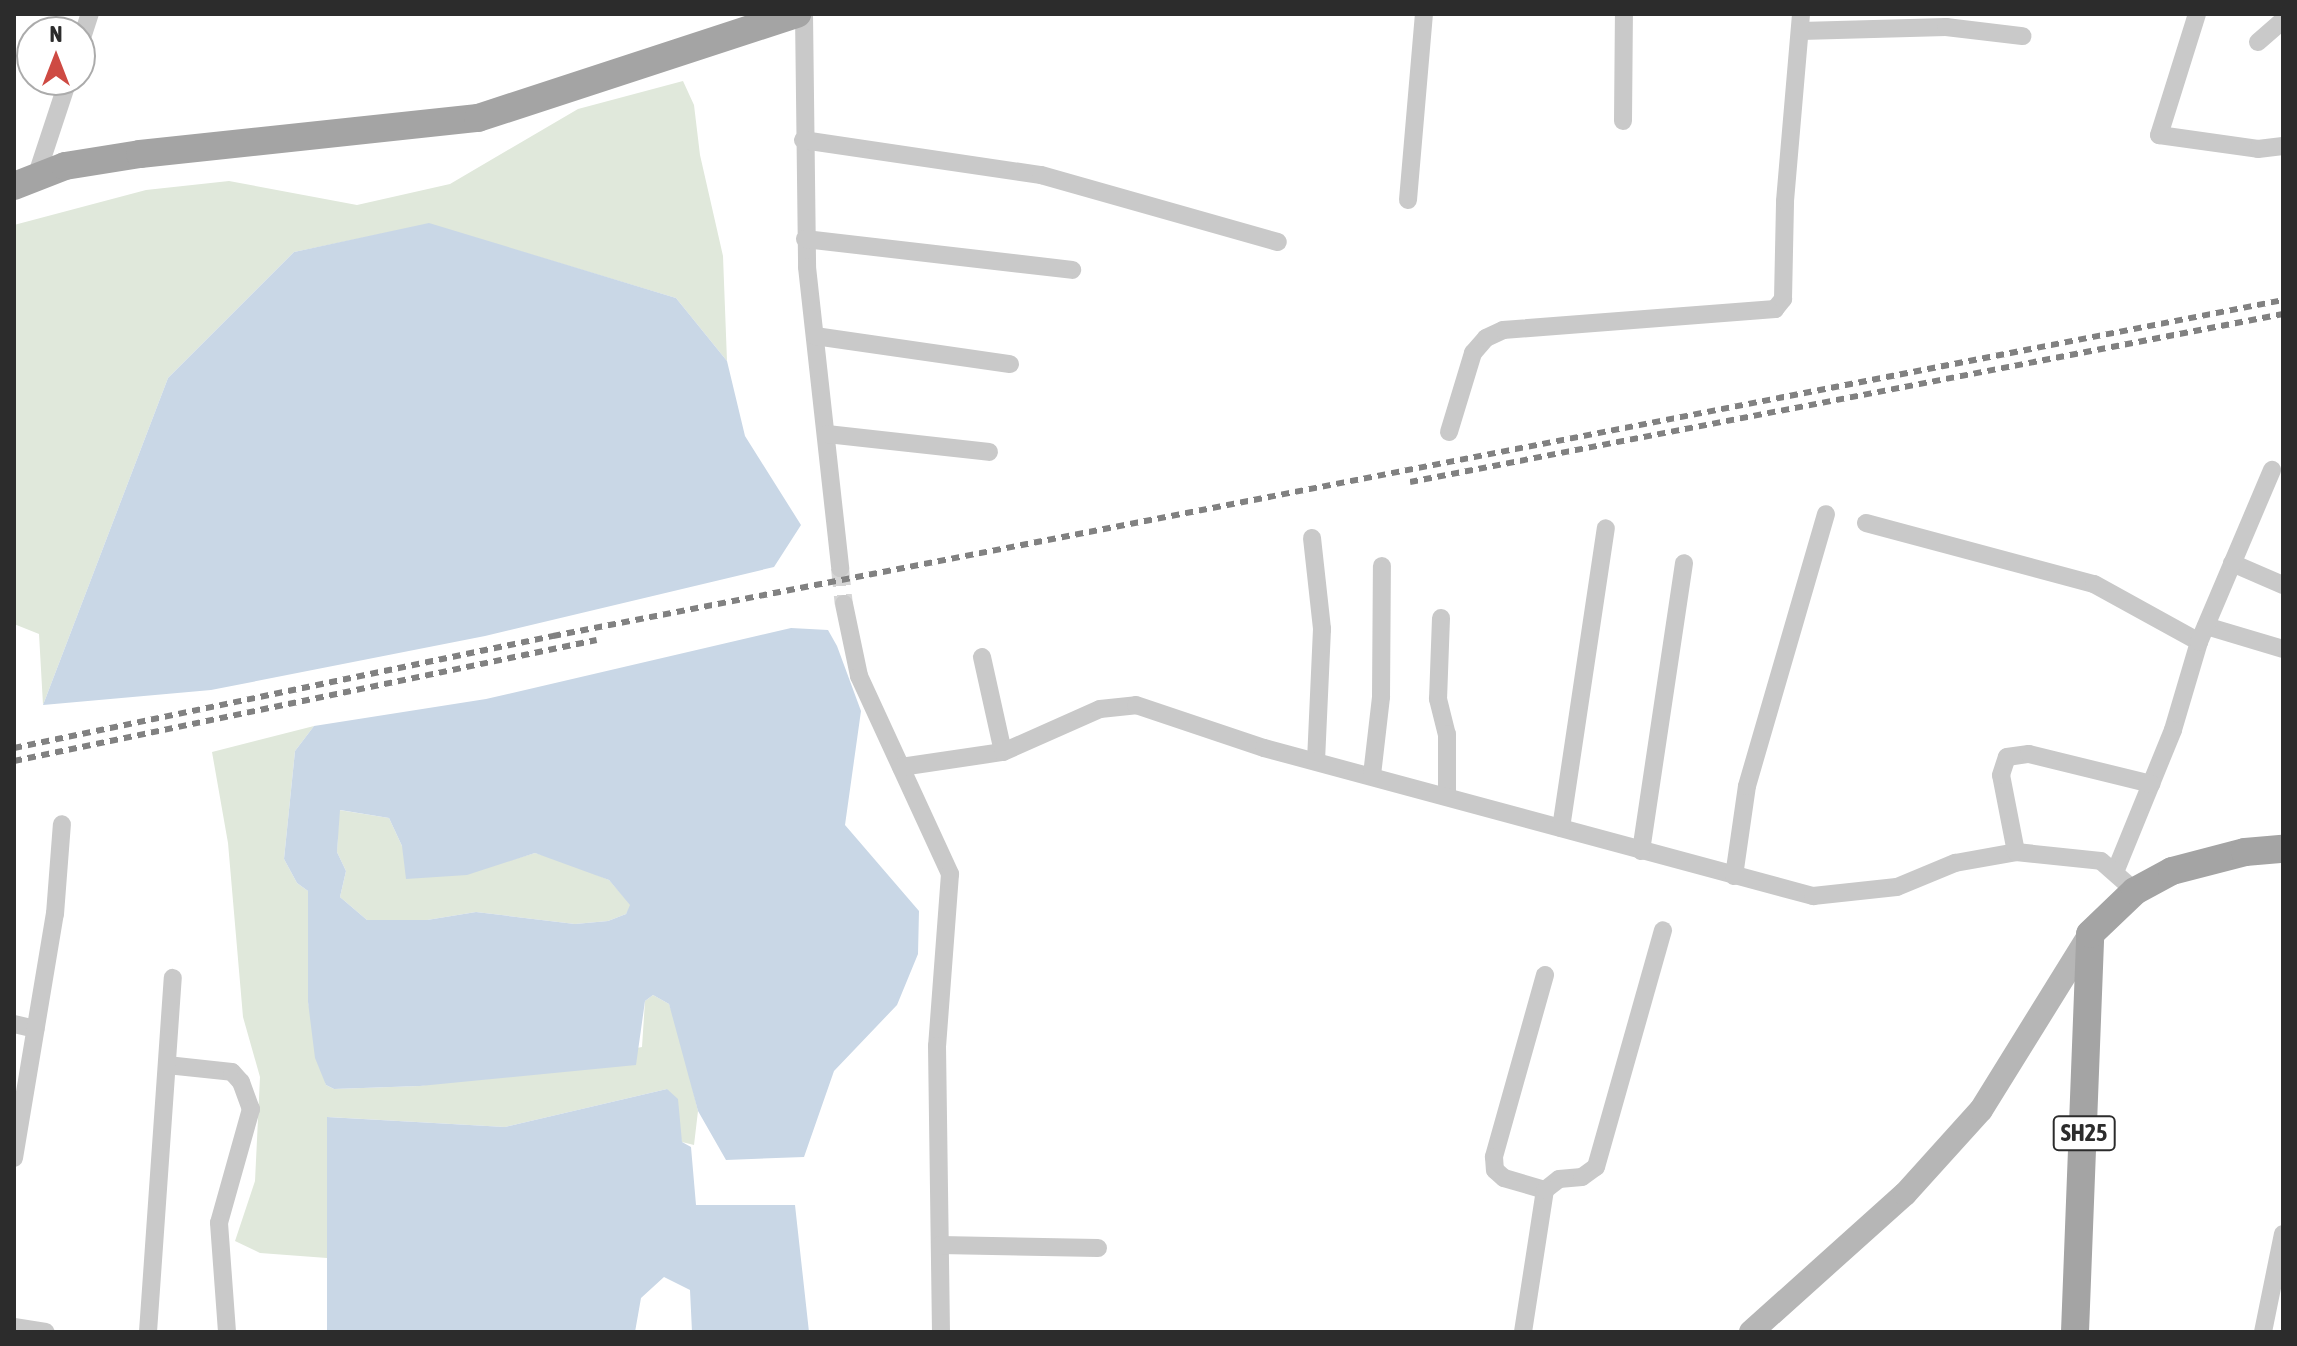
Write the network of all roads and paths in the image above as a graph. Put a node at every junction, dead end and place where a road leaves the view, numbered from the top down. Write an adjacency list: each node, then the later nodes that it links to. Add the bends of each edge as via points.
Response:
1 (796, 14): 11 (street); 13 (main road, via 478,118 140,154 65,166)
2 (1424, 14): 14 (street)
3 (1624, 14): 10 (street)
4 (2197, 14): 12 (street, via 2159,135 2258,149)
5 (2283, 20): 8 (street)
6 (1801, 22): 7 (street, via 1971,27); 20 (street, via 1785,201 1783,299 1775,309 1503,330 1473,353)
7 (2022, 36)
8 (2258, 42)
9 (61, 96): 13 (street)
10 (1623, 121)
11 (803, 140): 15 (street); 16 (street, via 1041,175)
12 (2283, 146)
13 (25, 181)
14 (1408, 200)
15 (805, 239): 17 (street); 18 (street)
16 (1278, 242)
17 (1072, 270)
18 (815, 336): 19 (street); 21 (street)
19 (1010, 364)
20 (1449, 432)
21 (827, 434): 22 (street); 31 (street)
22 (989, 452)
23 (2272, 470): 29 (street)
24 (1826, 514): 50 (street, via 1747,786)
25 (1866, 523): 35 (street, via 2094,584)
26 (1606, 528): 45 (street)
27 (1312, 538): 39 (street, via 1322,629)
28 (1684, 563): 47 (street)
29 (2232, 563): 32 (street); 35 (street)
30 (1382, 566): 41 (street, via 1381,697)
31 (840, 568)
32 (2283, 585)
33 (844, 604): 40 (street, via 859,676)
34 (1441, 618): 43 (street, via 1438,699 1447,734)
35 (2202, 634): 36 (street); 42 (street)
36 (2283, 649)
37 (982, 657): 38 (street)
38 (1003, 752): 39 (street, via 1100,709 1136,705); 40 (street)
39 (1316, 760): 41 (street)
40 (901, 767): 63 (street, via 950,874 937,1046)
41 (1372, 775): 43 (street)
42 (2151, 784): 48 (street, via 2029,754 2007,757 2001,775); 49 (street)
43 (1447, 794): 45 (street)
44 (62, 824): 57 (street, via 55,914)
45 (1561, 828): 47 (street)
46 (2283, 849): 51 (main road, via 2245,852 2172,871)
47 (1641, 851): 50 (street)
48 (2016, 852): 49 (street, via 2085,856); 50 (street, via 1955,863 1897,887 1853,893 1813,896)
49 (2116, 870): 51 (street)
50 (1734, 876)
51 (2135, 891): 53 (main road)
52 (1663, 930): 61 (street, via 1596,1167 1582,1177 1559,1179)
53 (2090, 934): 72 (main road, via 1981,1110 1905,1194); 73 (main road, SH25)
54 (1545, 975): 61 (street, via 1494,1157 1495,1170 1504,1178)
55 (173, 978): 58 (street)
56 (14, 1024): 57 (street)
57 (35, 1029): 59 (street)
58 (167, 1065): 69 (street); 70 (street, via 232,1072 251,1109 219,1223)
59 (19, 1084): 60 (street)
60 (14, 1158)
61 (1545, 1190): 71 (street)
62 (2283, 1234): 65 (street)
63 (940, 1245): 64 (street); 67 (street)
64 (1098, 1248)
65 (2271, 1321)
66 (14, 1327): 68 (street)
67 (935, 1330)
68 (46, 1332)
69 (148, 1332)
70 (227, 1332)
71 (1523, 1332)
72 (1751, 1332)
73 (2075, 1332)

